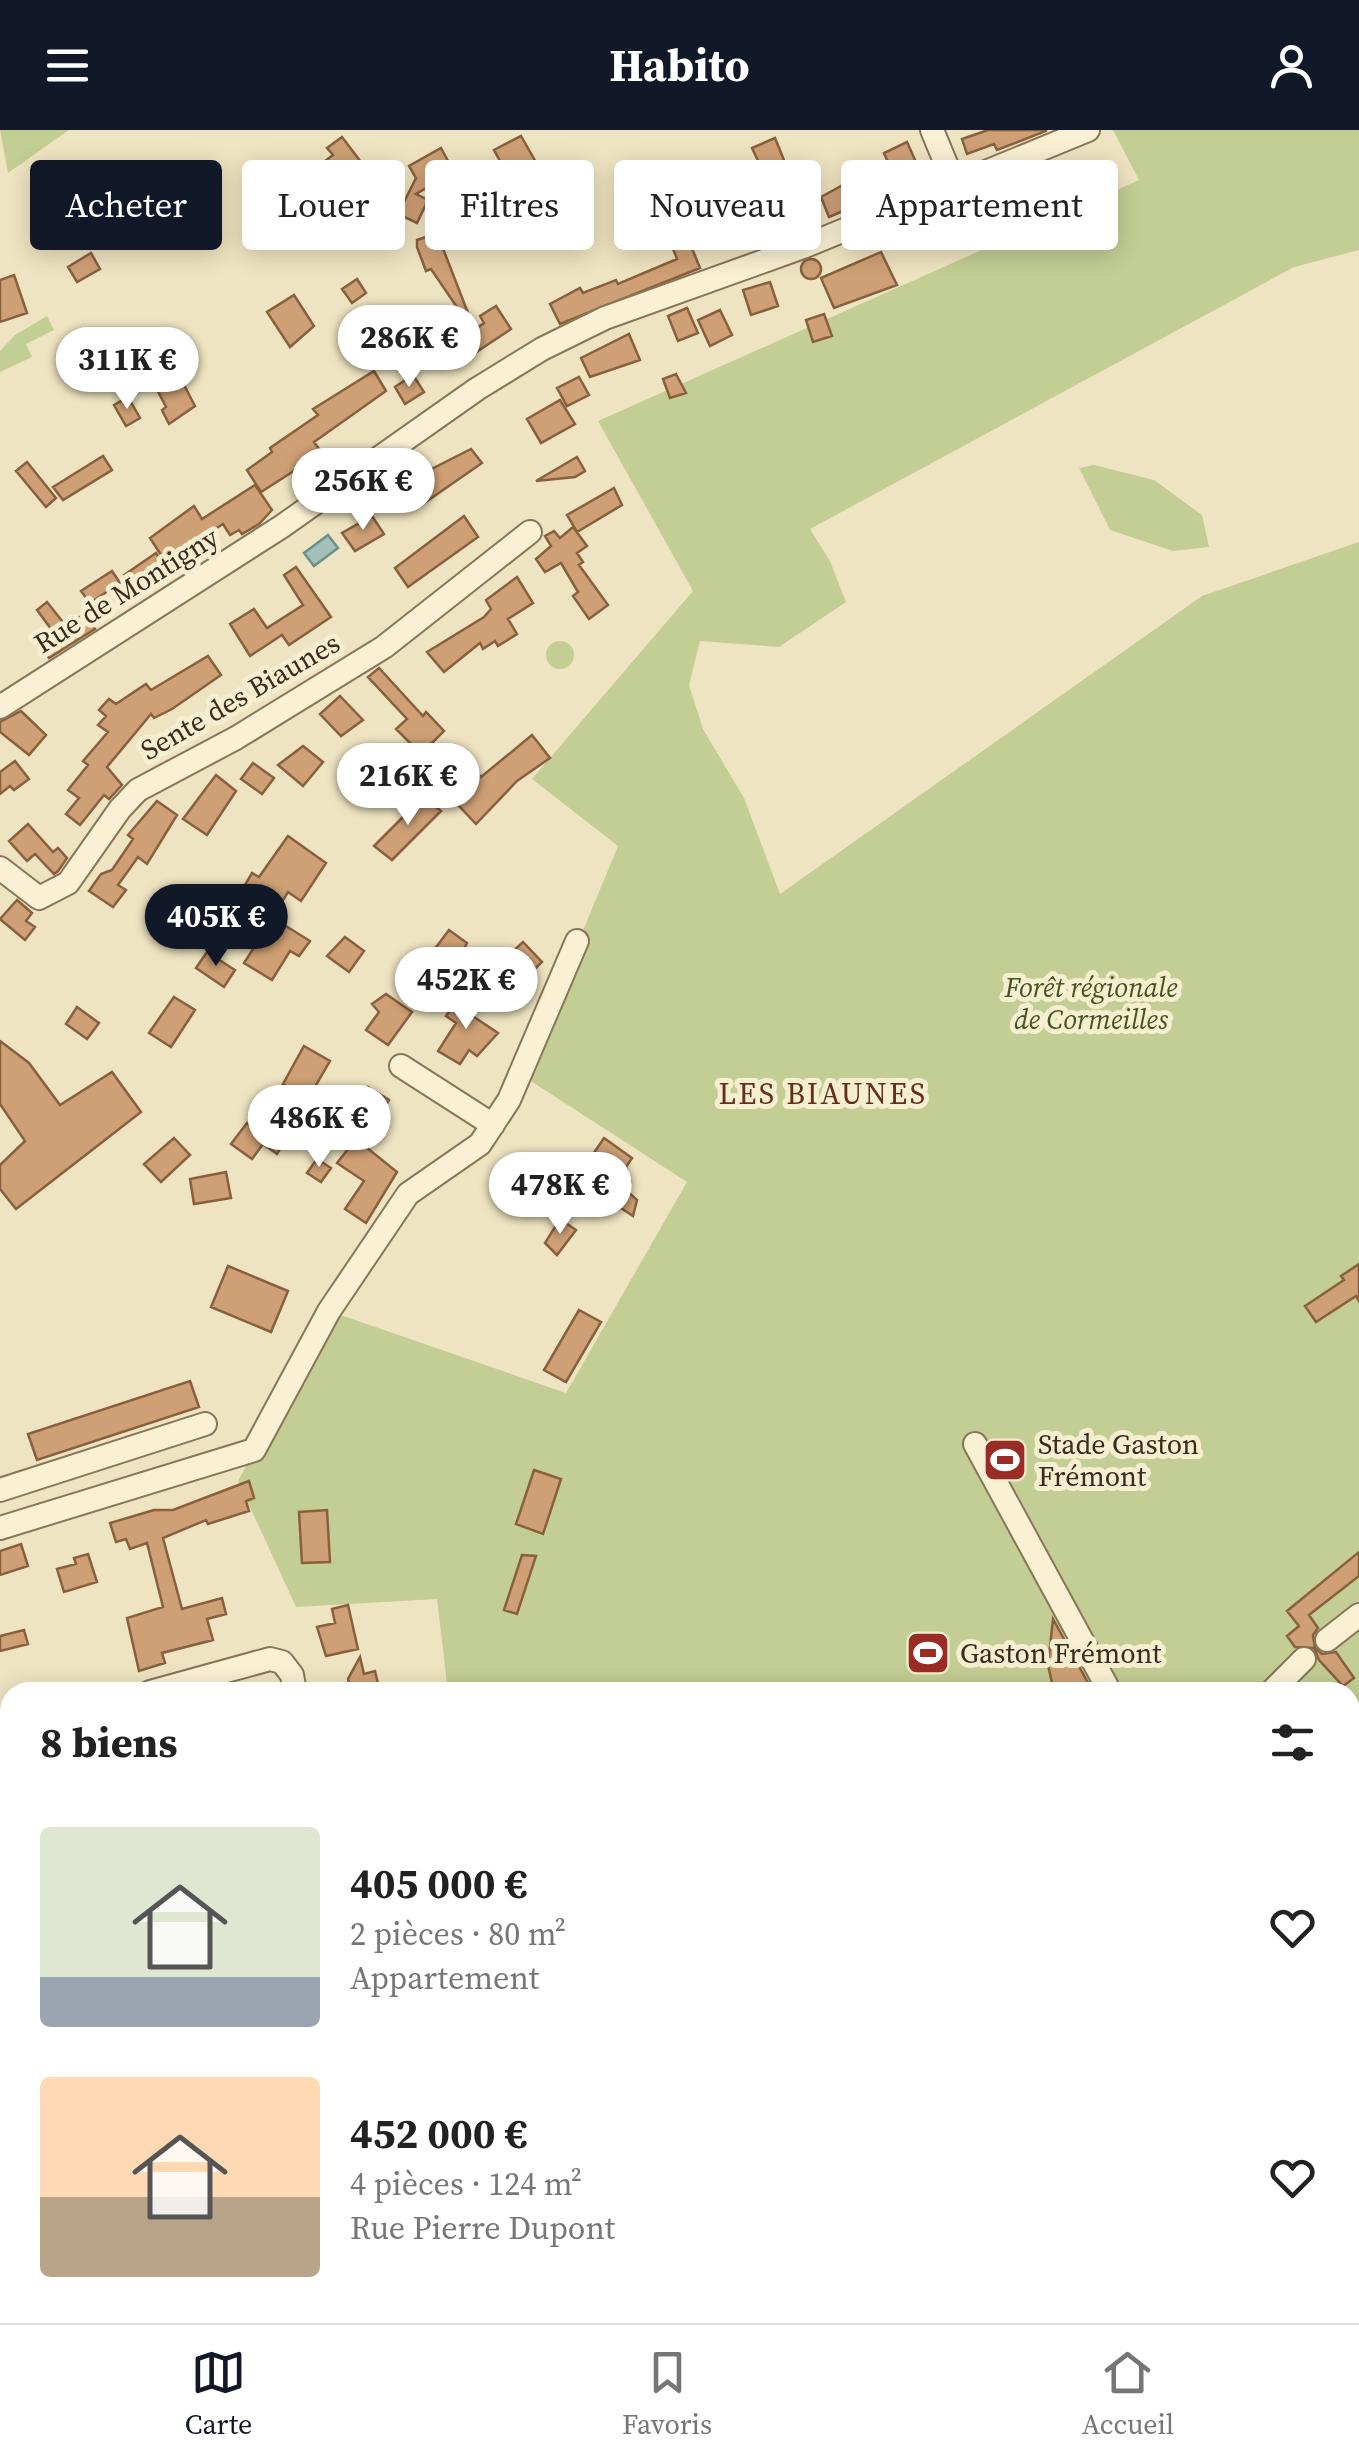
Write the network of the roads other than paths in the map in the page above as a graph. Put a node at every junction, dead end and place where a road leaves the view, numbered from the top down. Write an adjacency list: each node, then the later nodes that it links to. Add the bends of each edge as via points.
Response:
1 (932, 130): 3 (street)
2 (1088, 130): 4 (street, Rue de Montigny)
3 (944, 160)
4 (1014, 160)
5 (841, 231): 7 (street, Rue de Montigny, via 605,318 542,350)
6 (530, 532): 8 (street, Sente des Biaunes, via 384,647 138,790 59,890 39,898)
7 (0, 706)
8 (0, 868)
9 (577, 941): 11 (street)
10 (401, 1066): 11 (street)
11 (493, 1124): 15 (street, via 480,1144 408,1194 328,1311 254,1450)
12 (205, 1424): 14 (street)
13 (976, 1444): 21 (street)
14 (0, 1490)
15 (0, 1528)
16 (1359, 1615): 17 (street)
17 (1327, 1640)
18 (1304, 1659): 22 (street)
19 (186, 1682): 20 (street, via 270,1659 282,1662)
20 (294, 1682)
21 (1105, 1682)
22 (1281, 1682)

